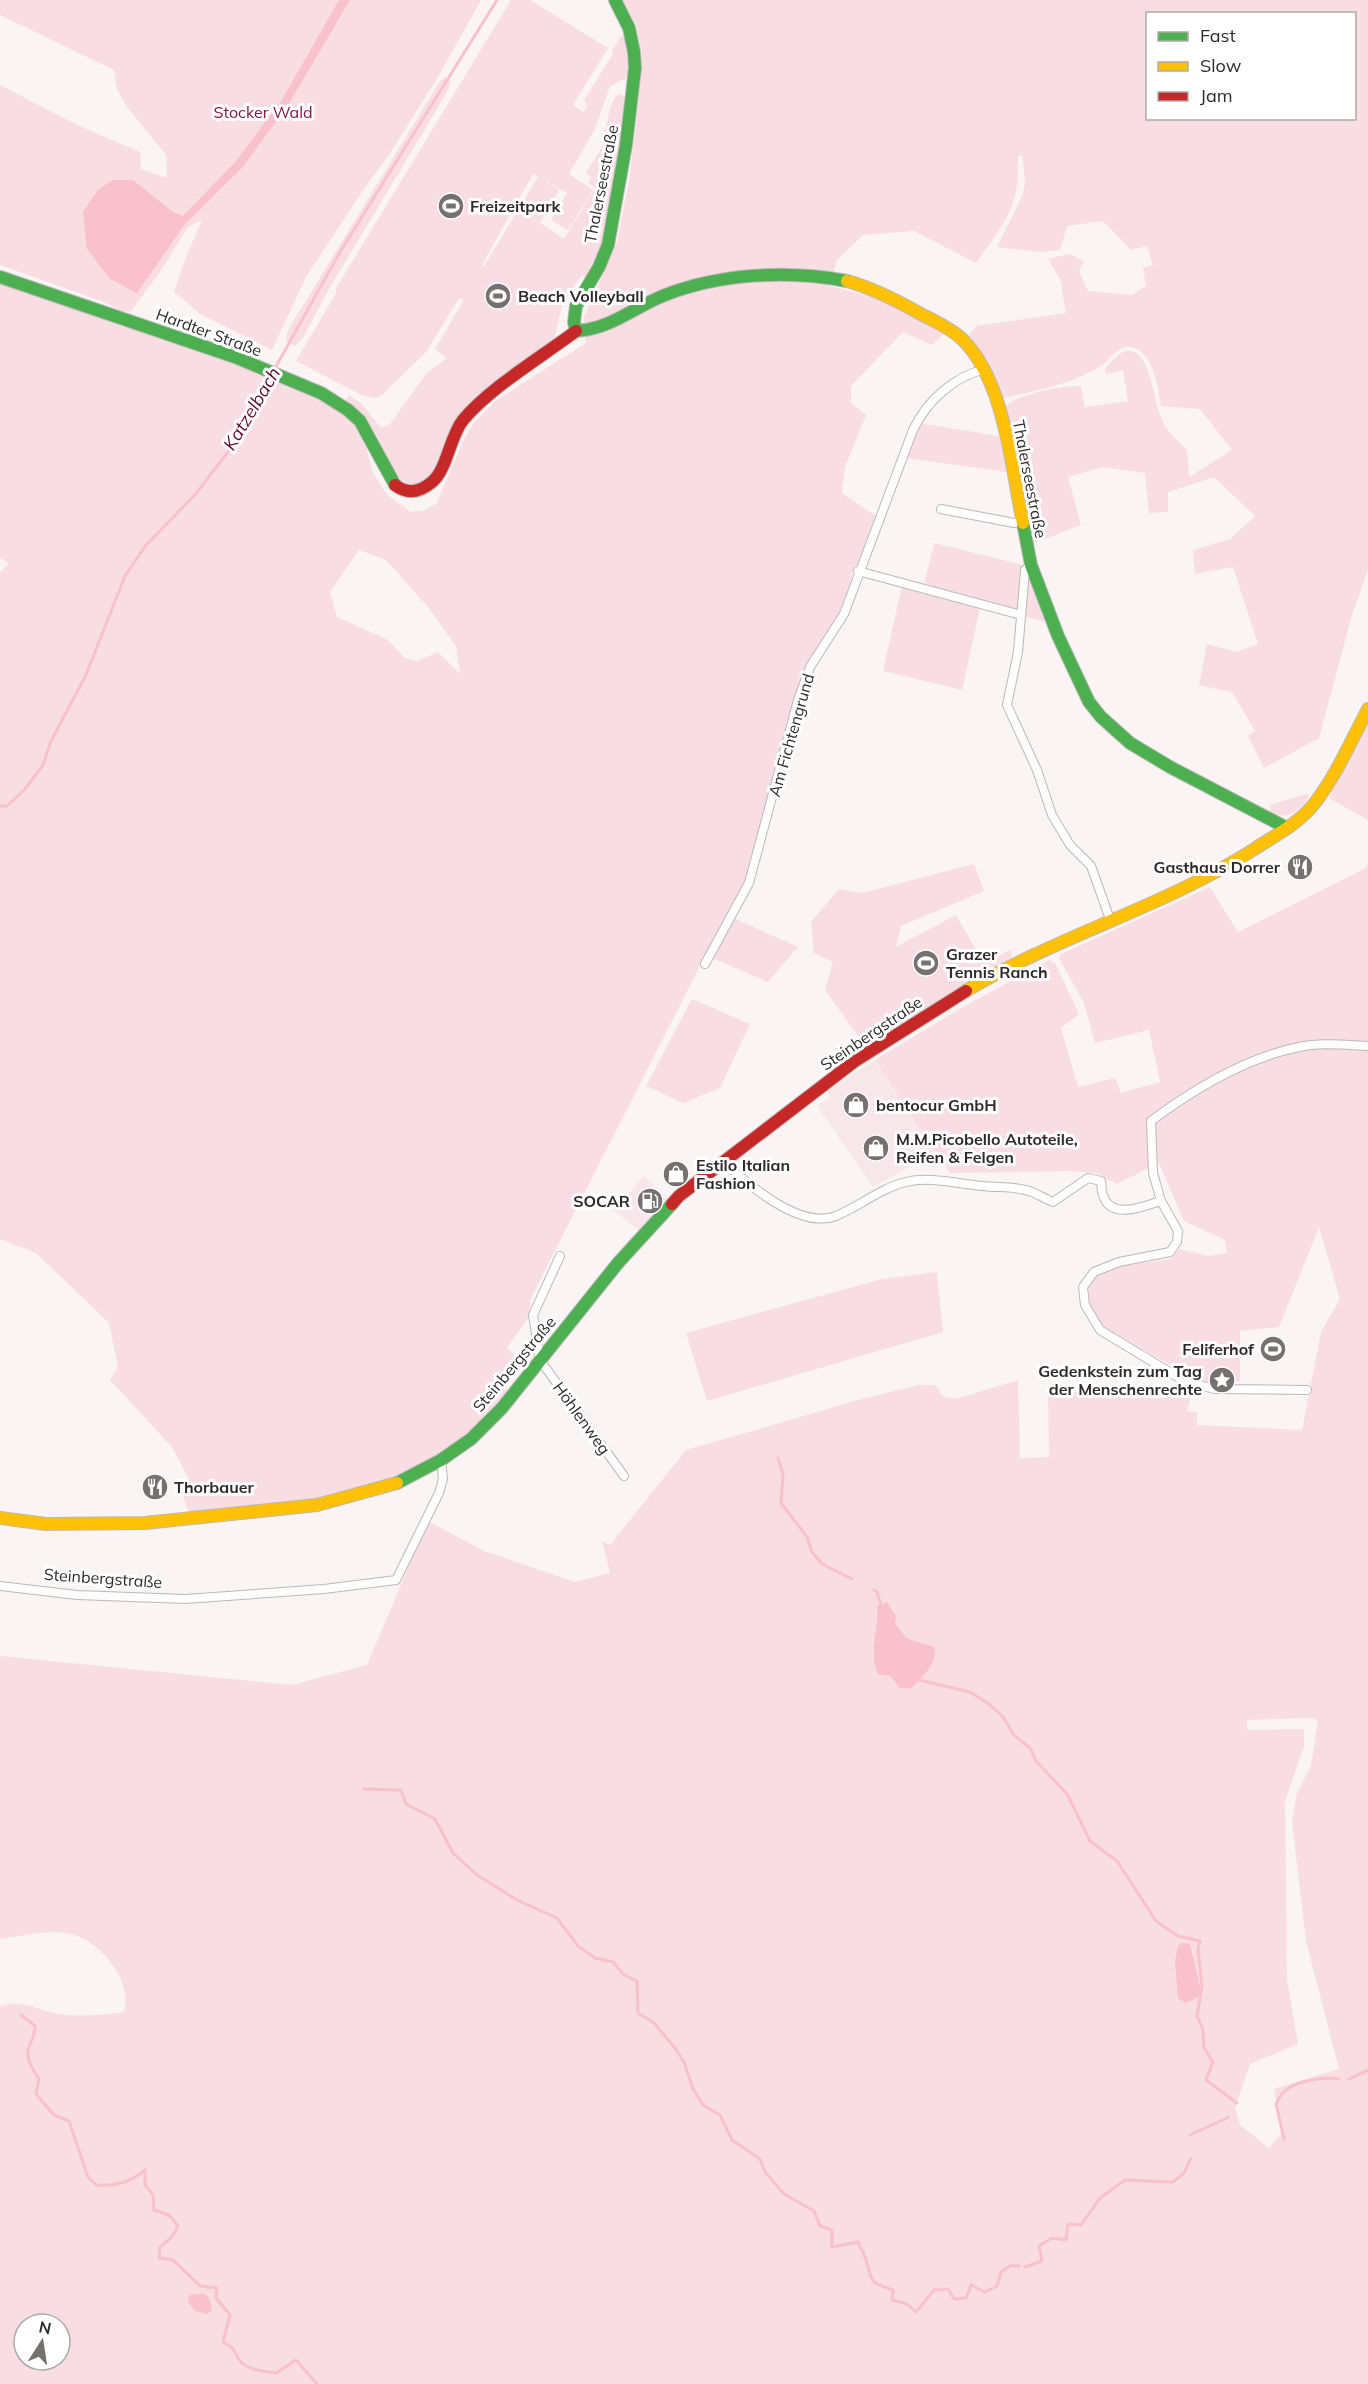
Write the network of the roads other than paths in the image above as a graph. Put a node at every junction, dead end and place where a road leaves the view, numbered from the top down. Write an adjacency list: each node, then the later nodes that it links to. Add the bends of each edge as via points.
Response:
1 (615, 0): 3 (main road, Thalerseestraße, via 634,52 634,87 608,245 578,301 573,322)
2 (0, 277): 3 (main road, Hardter Straße, via 225,353 321,393 348,410 363,426 396,486 407,492 422,490 435,480 461,423 479,403)
3 (576, 331): 4 (main road, Thalerseestraße, via 619,320 673,291 705,284 810,275 848,281 879,292 953,331)
4 (984, 369): 6 (main road, Thalerseestraße, via 999,404); 8 (street, Am Fichtengrund, via 970,373 945,390 922,413)
5 (941, 509): 6 (street, via 1014,523)
6 (1021, 521): 7 (main road, Thalerseestraße)
7 (1031, 565): 9 (street, Thalerseestraße, via 1025,570); 11 (main road, Thalerseestraße, via 1079,684 1101,717 1130,742 1170,767)
8 (858, 571): 9 (street); 13 (street, Am Fichtengrund, via 844,614 810,667 798,700 750,883)
9 (1021, 615): 12 (street, Thalerseestraße, via 1007,705 1037,770 1052,815 1070,846 1091,866)
10 (1368, 709): 11 (main road, Steinbergstraße, via 1313,805)
11 (1287, 828): 12 (main road, Steinbergstraße, via 1236,861)
12 (1111, 922): 15 (main road, Steinbergstraße, via 969,989 858,1059)
13 (705, 964)
14 (1368, 1046): 16 (street, via 1329,1044 1273,1054 1213,1080 1158,1115 1151,1121 1150,1140)
15 (723, 1161): 16 (street, via 763,1195 815,1219 834,1217 891,1187 928,1180 1031,1191 1053,1202 1088,1178 1101,1181 1103,1195 1118,1210); 18 (main road, Steinbergstraße, via 680,1196 634,1245)
16 (1161, 1201): 19 (street, via 1178,1231 1178,1242 1170,1252 1119,1262 1094,1272 1083,1287 1085,1305 1100,1330 1186,1382 1215,1389)
17 (560, 1256): 18 (street, via 532,1315)
18 (540, 1360): 20 (main road, Steinbergstraße, via 502,1408 471,1439); 21 (street, Höhlenweg)
19 (1306, 1390)
20 (441, 1461): 22 (main road, Steinbergstraße, via 394,1485 317,1505 135,1524 46,1524); 23 (street, Steinbergstraße, via 443,1479 439,1493 396,1580 324,1590 185,1599 77,1595)
21 (624, 1476)
22 (0, 1518)
23 (0, 1586)

